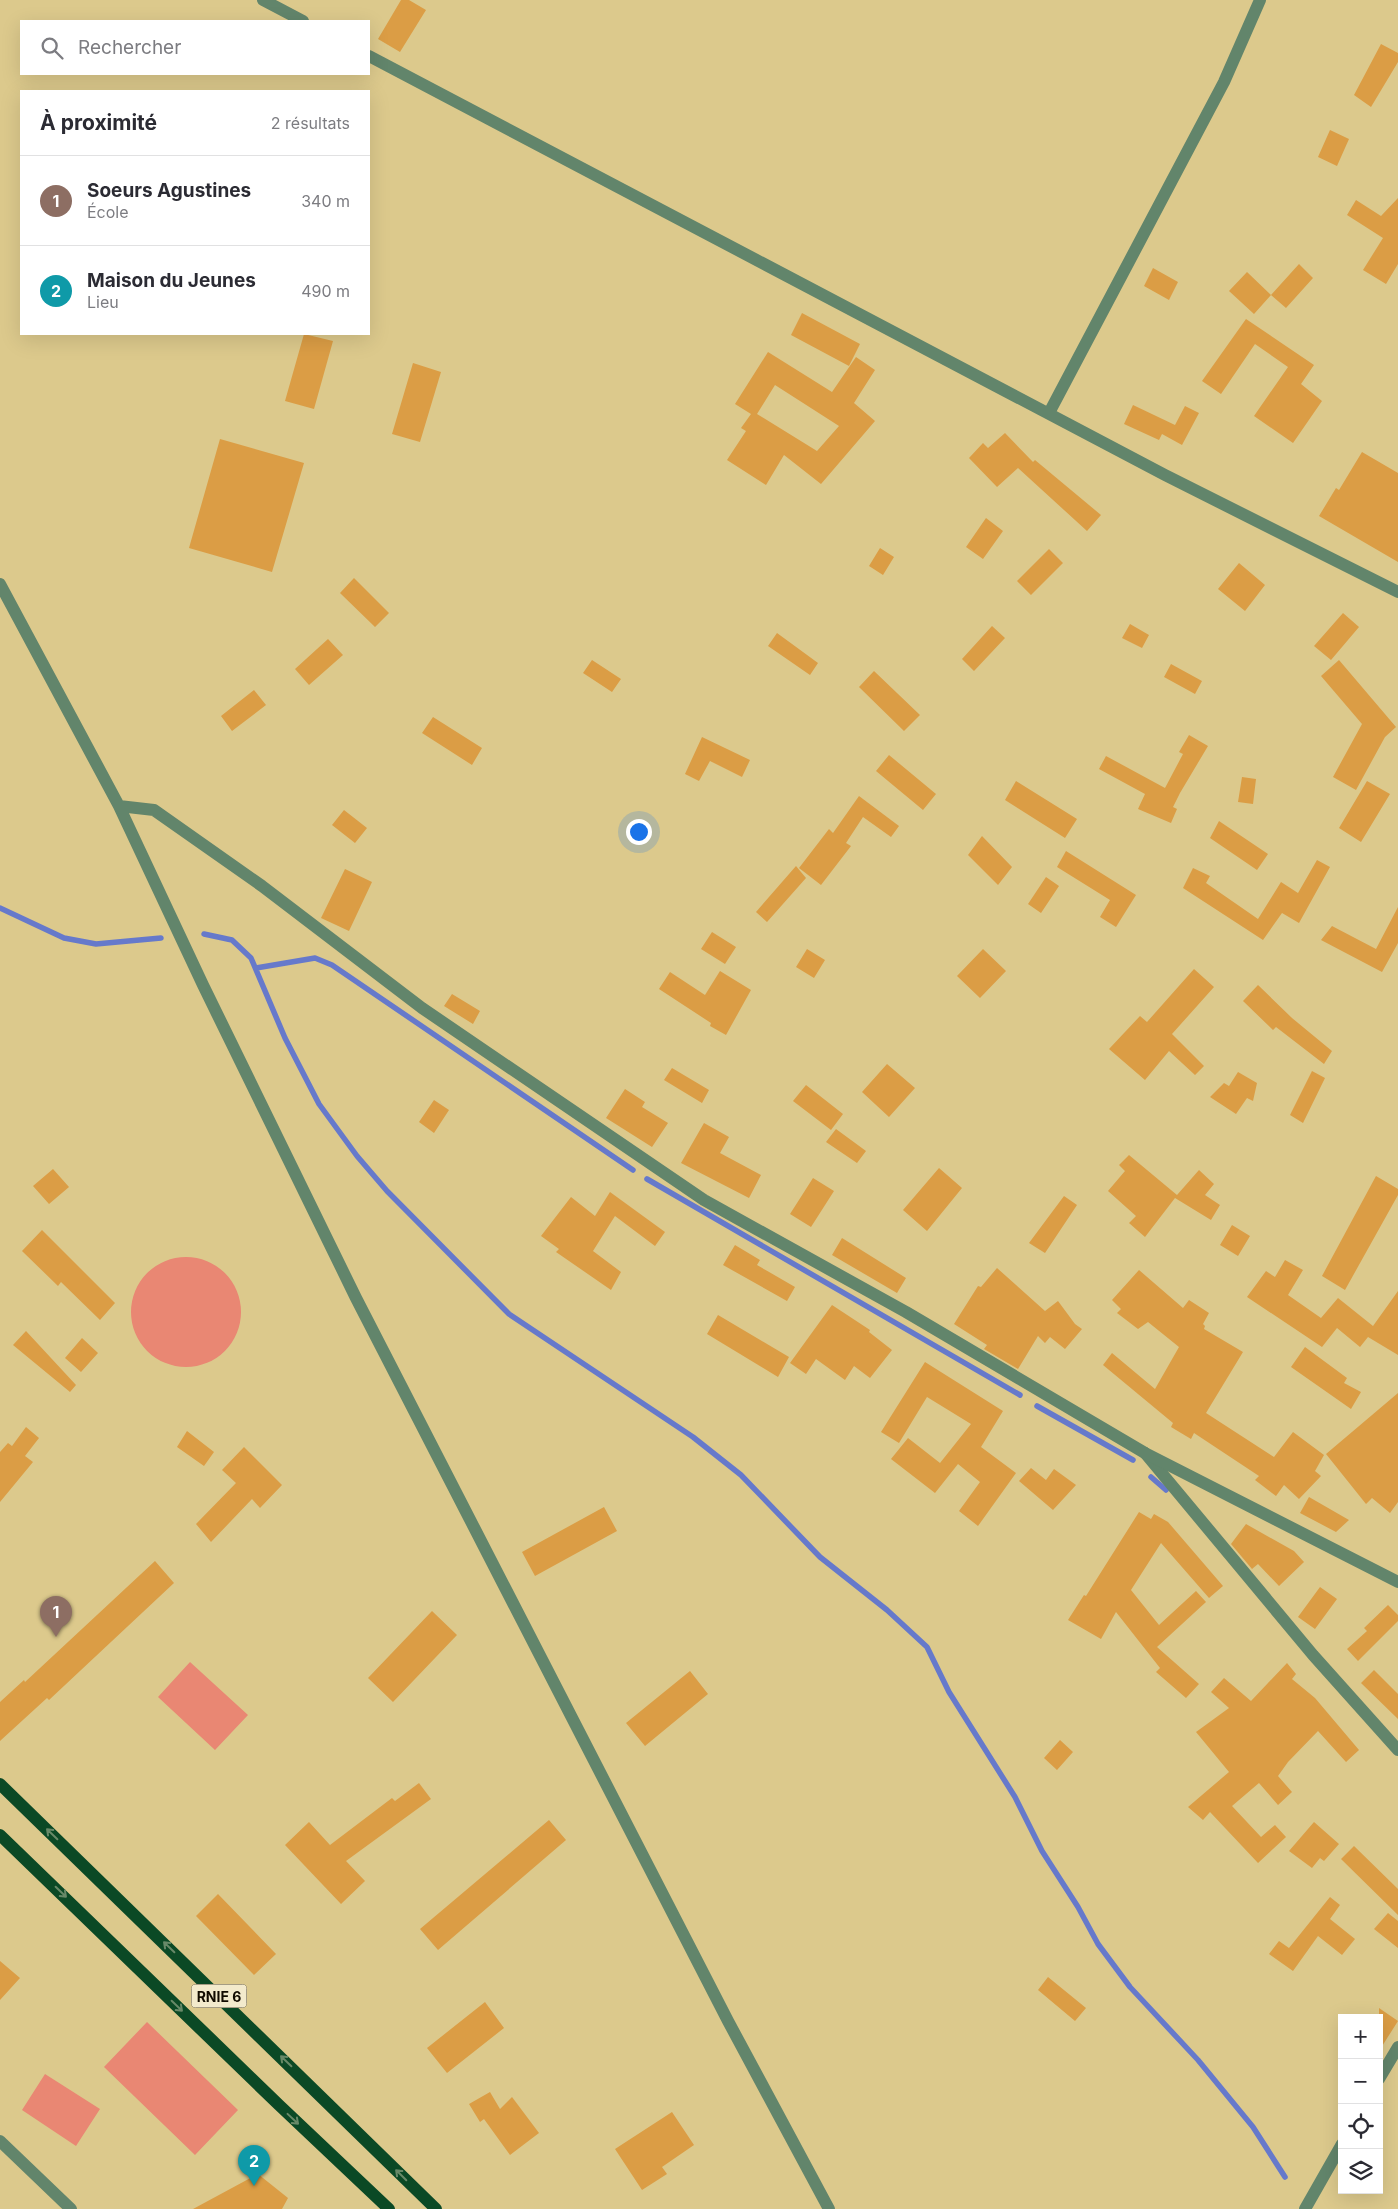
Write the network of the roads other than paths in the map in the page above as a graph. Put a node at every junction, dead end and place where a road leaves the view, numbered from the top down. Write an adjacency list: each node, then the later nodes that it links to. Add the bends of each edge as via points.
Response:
1 (262, 0): 3 (street)
2 (1260, 0): 5 (street, via 1224,82)
3 (301, 20)
4 (370, 57): 5 (street)
5 (1049, 413): 7 (street)
6 (0, 584): 8 (street)
7 (1398, 592)
8 (119, 806): 9 (street, via 154,810 262,886 422,1008 704,1200 906,1312); 21 (street, via 356,1298 719,2004)
9 (1145, 1453): 10 (street); 11 (street, via 1313,1655)
10 (1398, 1582)
11 (1398, 1750)
12 (0, 1784): 20 (main road, RNIE 6, one-way to 12)
13 (0, 1834): 19 (main road, RNIE 6, one-way to 19)
14 (1398, 2047): 15 (street)
15 (1383, 2072)
16 (0, 2141): 18 (street)
17 (1339, 2149): 22 (street)
18 (71, 2209)
19 (389, 2209)
20 (436, 2209)
21 (829, 2209)
22 (1304, 2209)

